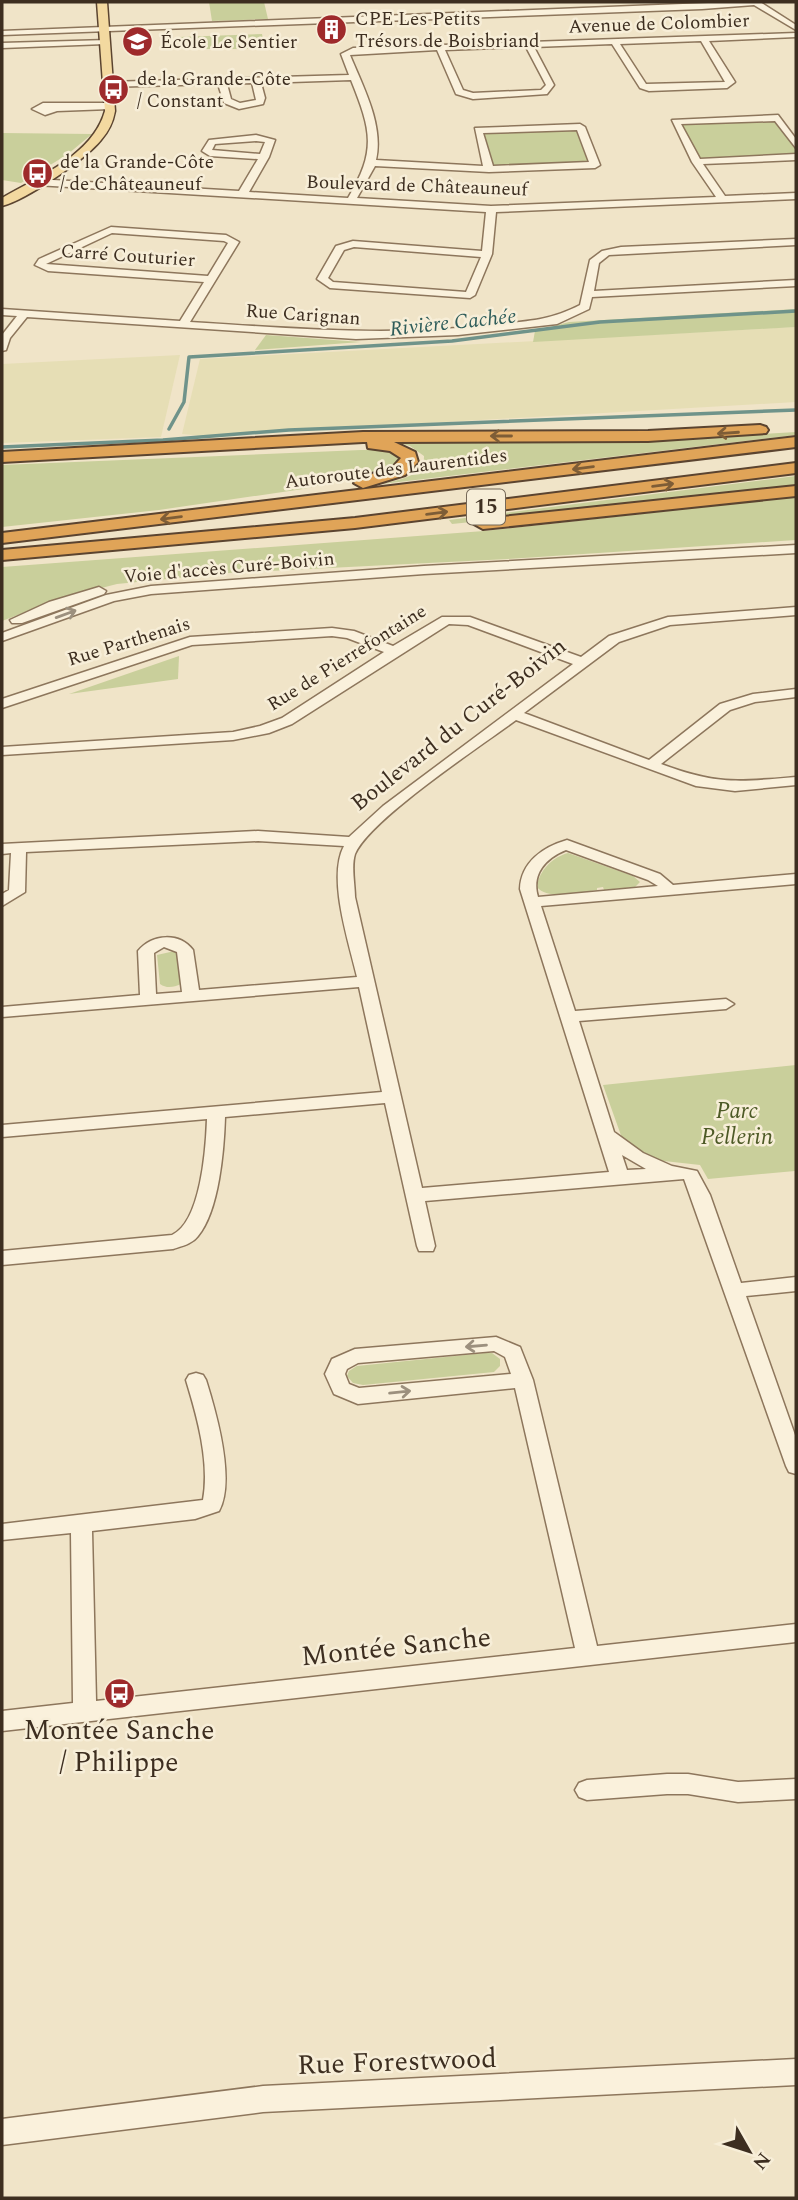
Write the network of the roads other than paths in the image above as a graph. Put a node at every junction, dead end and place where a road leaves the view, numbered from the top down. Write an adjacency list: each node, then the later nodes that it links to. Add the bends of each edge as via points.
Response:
1 (102, 2): 5 (main road)
2 (505, 2): 4 (street)
3 (756, 2): 4 (street); 6 (street)
4 (511, 14): 5 (street)
5 (104, 28): 7 (street); 11 (main road)
6 (796, 29)
7 (2, 33)
8 (796, 35): 9 (street, Avenue de Colombier)
9 (703, 38): 10 (street, Avenue de Colombier); 10 (street, via 731,82 727,85 643,86)
10 (615, 41): 12 (street, Avenue de Colombier)
11 (105, 42): 13 (street); 18 (main road)
12 (529, 45): 14 (street, Avenue de Colombier); 14 (street, via 550,85 544,92 473,96 459,92)
13 (2, 46)
14 (440, 48): 15 (street, Avenue de Colombier, via 353,51 345,54)
15 (355, 77): 16 (street); 25 (street, Avenue de Colombier, via 371,127)
16 (256, 80): 17 (street); 17 (street, via 260,102 239,106 228,101)
17 (222, 82): 18 (street)
18 (108, 85): 19 (main road)
19 (110, 106): 20 (street); 27 (main road, via 110,120 100,137)
20 (54, 108)
21 (796, 145): 24 (street, via 778,118 675,122)
22 (264, 157): 22 (street, via 270,140 216,140 207,151); 28 (street)
23 (796, 157): 24 (street)
24 (697, 162): 30 (street)
25 (371, 163): 26 (street); 31 (street, Avenue de Colombier)
26 (489, 169): 26 (street, via 516,168 595,165 580,127 478,130)
27 (36, 182): 28 (street, Boulevard de Châteauneuf); 32 (main road)
28 (242, 195): 31 (street, Boulevard de Châteauneuf)
29 (796, 197): 30 (street, Boulevard de Châteauneuf)
30 (723, 200): 33 (street, Boulevard de Châteauneuf)
31 (350, 202): 33 (street, Boulevard de Châteauneuf)
32 (2, 204)
33 (491, 209): 35 (street)
34 (796, 242): 38 (street, via 606,253 594,262)
35 (487, 254): 35 (street, via 470,295 330,285 322,279 341,248 353,244)
36 (210, 279): 36 (street, Carré Couturier, via 234,242 111,230 40,265); 41 (street, Carré Couturier)
37 (796, 283): 38 (street)
38 (589, 294): 41 (street, Rue Carignan, via 585,307 557,321 458,332 356,336)
39 (2, 312): 40 (street, Rue Carignan)
40 (25, 313): 41 (street, Rue Carignan); 42 (street)
41 (183, 324)
42 (2, 348)
43 (796, 428): 45 (highway, one-way to 45, via 655,436 371,437)
44 (796, 442): 49 (highway, Autoroute des Laurentides / 15, one-way to 49)
45 (143, 449): 46 (highway); 49 (highway, via 367,444 395,447 410,459 404,468 376,479)
46 (2, 457)
47 (796, 468): 51 (highway, 15, one-way to 47)
48 (796, 491): 51 (highway, via 361,535)
49 (239, 510): 50 (highway, Autoroute des Laurentides / 15, one-way to 50)
50 (2, 538)
51 (175, 541): 53 (highway, 15)
52 (796, 549): 54 (street, Voie d'accès Curé-Boivin)
53 (2, 555)
54 (424, 570): 56 (street, Voie d'accès Curé-Boivin, via 146,583 79,597); 57 (street, Voie d'accès Curé-Boivin, one-way to 54, via 138,592)
55 (796, 611): 59 (street, Boulevard du Curé-Boivin, via 659,623 614,639)
56 (2, 627)
57 (2, 637)
58 (394, 652): 59 (street, Rue de Pierrefontaine, via 437,624 463,619); 61 (street, Rue Parthenais, via 349,634 331,632 194,640); 63 (street, Rue de Pierrefontaine, via 294,717 264,730 233,736)
59 (581, 662): 62 (street, Boulevard du Curé-Boivin)
60 (796, 693): 64 (street, via 725,707)
61 (2, 704)
62 (513, 714): 64 (street); 66 (street, Boulevard du Curé-Boivin, via 382,813)
63 (2, 751)
64 (650, 766): 65 (street, via 723,786)
65 (796, 781)
66 (352, 842): 67 (street, via 258,836); 73 (street, Boulevard du Curé-Boivin, via 345,881)
67 (19, 848): 68 (street); 71 (street, via 17,892)
68 (2, 849)
69 (796, 879): 70 (street)
70 (668, 891): 72 (street); 72 (street, via 654,877 567,845 550,852 530,873 527,882)
71 (2, 901)
72 (532, 902): 78 (street)
73 (367, 981): 74 (street); 79 (street, Boulevard du Curé-Boivin)
74 (191, 995): 75 (street); 75 (street, via 185,950 164,942 146,951)
75 (148, 999): 77 (street)
76 (726, 1004): 78 (street)
77 (2, 1012)
78 (568, 1017): 82 (street)
79 (393, 1097): 80 (street); 85 (street, Boulevard du Curé-Boivin)
80 (216, 1113): 81 (street); 87 (street, via 201,1210 185,1237 173,1242)
81 (2, 1131)
82 (608, 1136): 83 (street, via 637,1157); 84 (street)
83 (670, 1172): 84 (street); 89 (street, via 688,1174 696,1181)
84 (620, 1177): 85 (street)
85 (416, 1195): 86 (street, Boulevard du Curé-Boivin)
86 (426, 1246)
87 (2, 1258)
88 (796, 1284): 89 (street)
89 (736, 1290): 92 (street)
90 (196, 1380): 93 (street, via 211,1453 212,1505)
91 (523, 1380): 91 (street, one-way to 91, via 513,1352 495,1344 355,1356 339,1364 335,1374 341,1389 358,1395); 96 (street)
92 (794, 1454)
93 (82, 1524): 94 (street); 97 (street)
94 (2, 1532)
95 (796, 1633): 96 (street, Montée Sanche)
96 (588, 1656): 97 (street, Montée Sanche)
97 (85, 1712): 98 (street, Montée Sanche)
98 (2, 1721)
99 (796, 1789): 100 (street, via 738,1791 667,1784)
100 (587, 1790)
101 (796, 2072): 102 (street, Rue Forestwood, via 263,2099)
102 (2, 2132)

